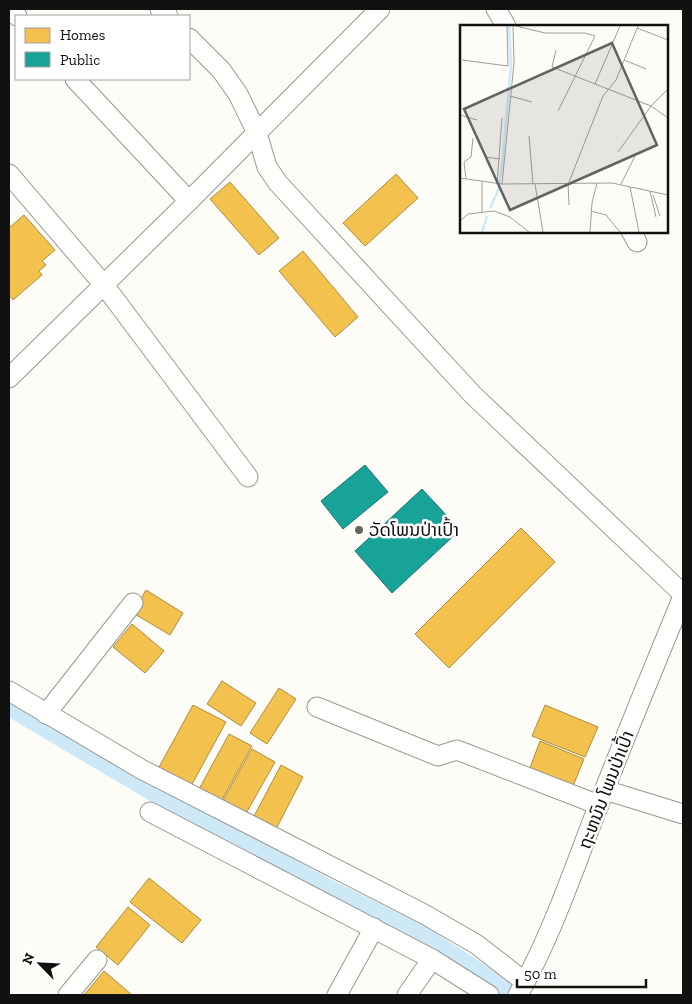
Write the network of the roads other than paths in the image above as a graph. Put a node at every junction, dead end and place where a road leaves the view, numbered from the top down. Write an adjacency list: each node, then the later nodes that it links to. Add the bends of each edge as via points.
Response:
1 (380, 9): 6 (street)
2 (496, 9): 3 (street)
3 (505, 25)
4 (190, 39): 6 (street, via 221,70 238,94)
5 (76, 80): 8 (street)
6 (257, 133): 8 (street); 12 (street, via 268,167 278,183 466,387)
7 (9, 174): 9 (street)
8 (189, 202): 9 (street)
9 (104, 285): 10 (street); 11 (street)
10 (9, 378)
11 (248, 477)
12 (683, 600): 17 (street, ຖະຫນົນ ໂພນປ່າເປົ້າ)
13 (133, 603): 16 (street)
14 (9, 691): 16 (street)
15 (317, 707): 17 (street, via 438,756 457,750)
16 (46, 714): 23 (street, via 141,769 424,914 476,944)
17 (602, 798): 19 (street); 23 (street, ຖະຫນົນ ໂພນປ່າເປົ້າ, via 584,847)
18 (150, 812): 20 (street)
19 (683, 814)
20 (374, 928): 21 (street); 25 (street)
21 (432, 959): 26 (street); 27 (street)
22 (97, 960): 24 (street)
23 (521, 989)
24 (68, 995)
25 (337, 995)
26 (407, 995)
27 (489, 995)

